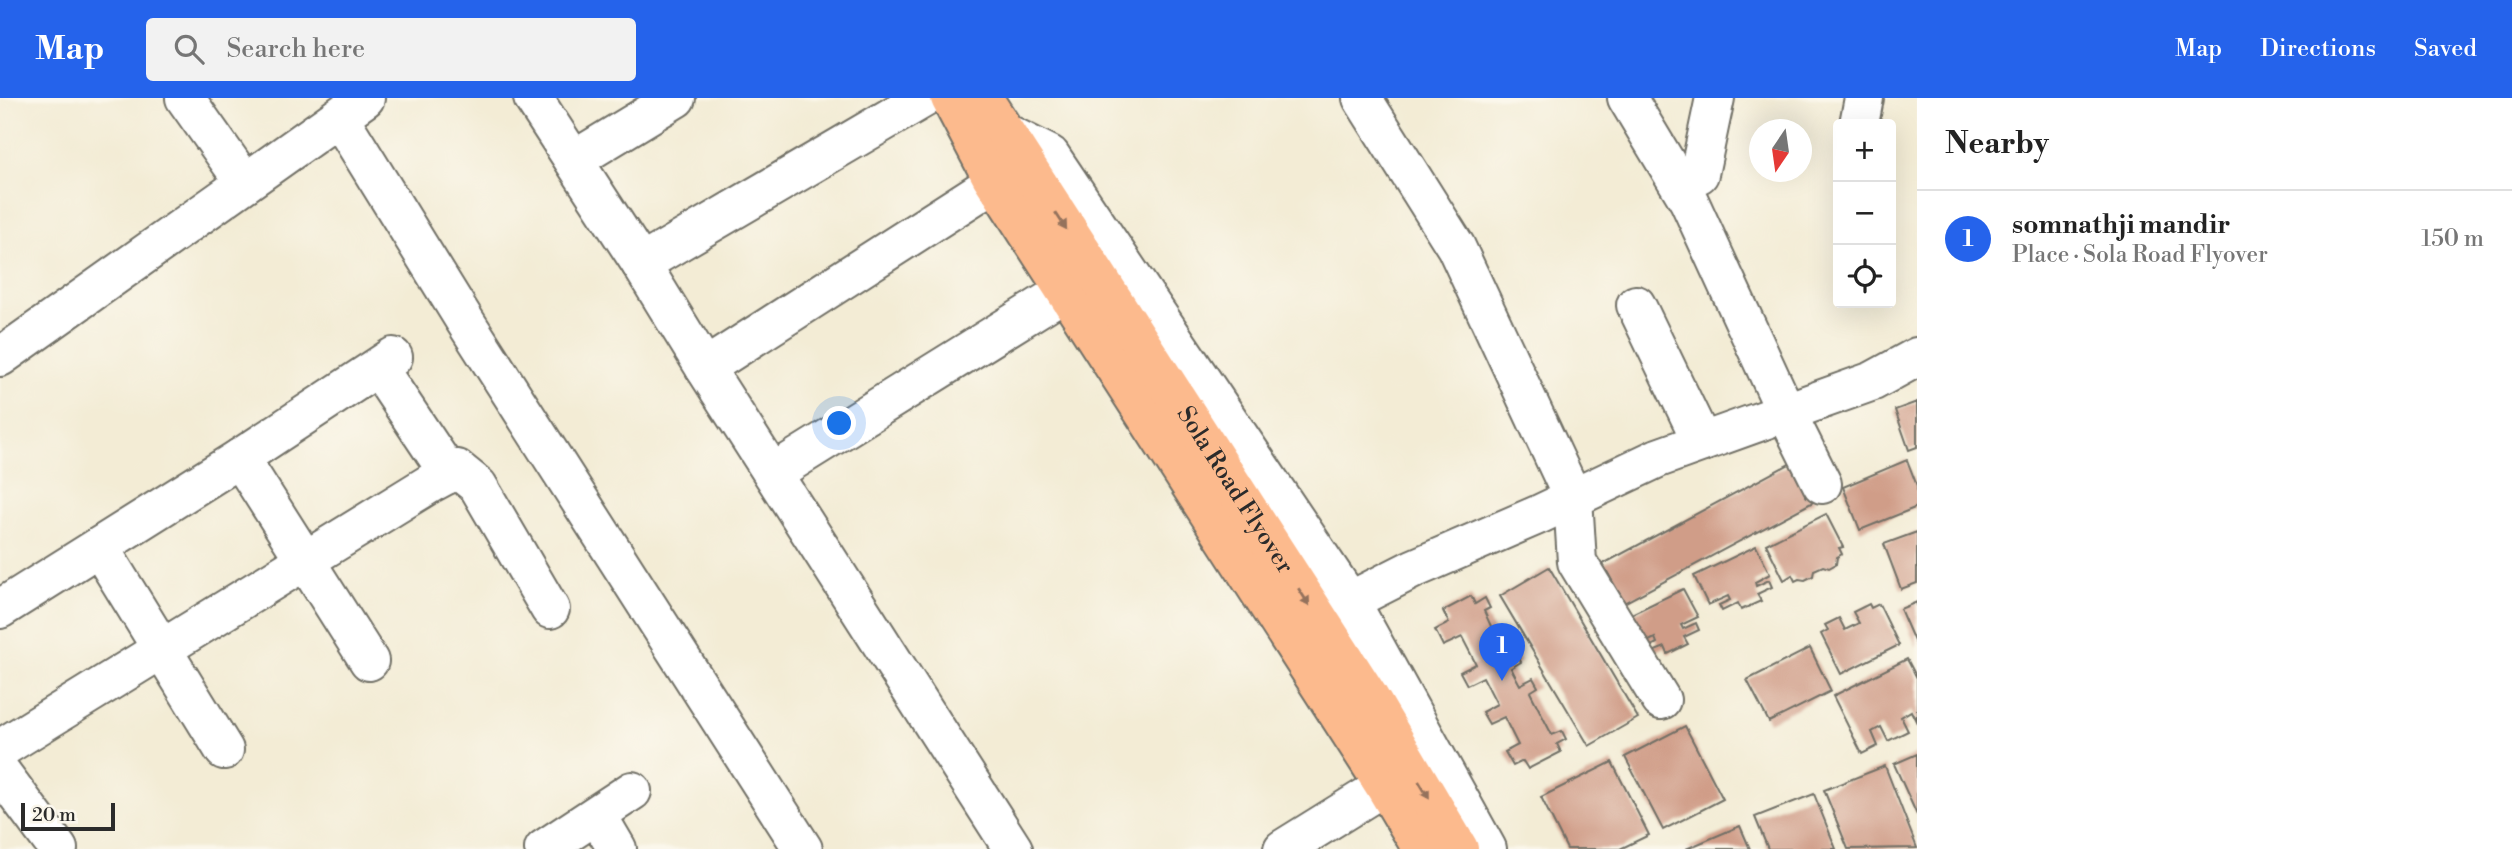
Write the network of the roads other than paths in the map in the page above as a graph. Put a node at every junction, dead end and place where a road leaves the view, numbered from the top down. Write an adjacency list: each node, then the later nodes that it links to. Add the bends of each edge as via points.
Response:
1 (185, 98): 16 (street)
2 (533, 98): 13 (street)
3 (676, 98): 13 (street)
4 (924, 98): 17 (street)
5 (950, 98): 14 (main road)
6 (983, 98): 14 (main road)
7 (1362, 98): 29 (street, via 1456,247)
8 (1627, 98): 23 (street, via 1689,201)
9 (1715, 98): 15 (street)
10 (1864, 98): 12 (street)
11 (352, 107): 16 (street); 46 (street, via 465,321)
12 (1860, 119)
13 (574, 160): 17 (street)
14 (996, 161): 18 (street); 22 (street); 32 (street, via 1050,155); 50 (main road, Sola Road Flyover); 51 (main road, Sola Road Flyover, one-way to 51, via 1368,695)
15 (1699, 174)
16 (245, 183): 20 (street)
17 (641, 264): 22 (street)
18 (1054, 298): 26 (street); 41 (street)
19 (1636, 305): 24 (street)
20 (0, 357)
21 (1917, 357): 23 (street, via 1873,381)
22 (705, 368): 26 (street)
23 (1786, 412): 24 (street); 28 (street)
24 (1702, 442): 29 (street)
25 (240, 458): 27 (street, via 386,363); 30 (street); 31 (street)
26 (773, 473): 47 (street)
27 (449, 474): 31 (street); 34 (street, via 457,469 478,486)
28 (1822, 484)
29 (1573, 498): 32 (street); 37 (street, via 1577,562)
30 (99, 547): 33 (street); 35 (street)
31 (305, 560): 35 (street); 36 (street)
32 (1350, 601): 52 (street)
33 (0, 609)
34 (550, 609)
35 (162, 648): 38 (street); 39 (street)
36 (369, 660)
37 (1661, 700)
38 (224, 750)
39 (3, 759): 43 (street)
40 (632, 791): 42 (street)
41 (1373, 793): 48 (street); 49 (street)
42 (597, 815): 44 (street); 45 (street)
43 (58, 849)
44 (544, 849)
45 (617, 849)
46 (803, 849)
47 (1013, 849)
48 (1283, 849)
49 (1405, 849)
50 (1422, 849)
51 (1459, 849)
52 (1487, 849)

